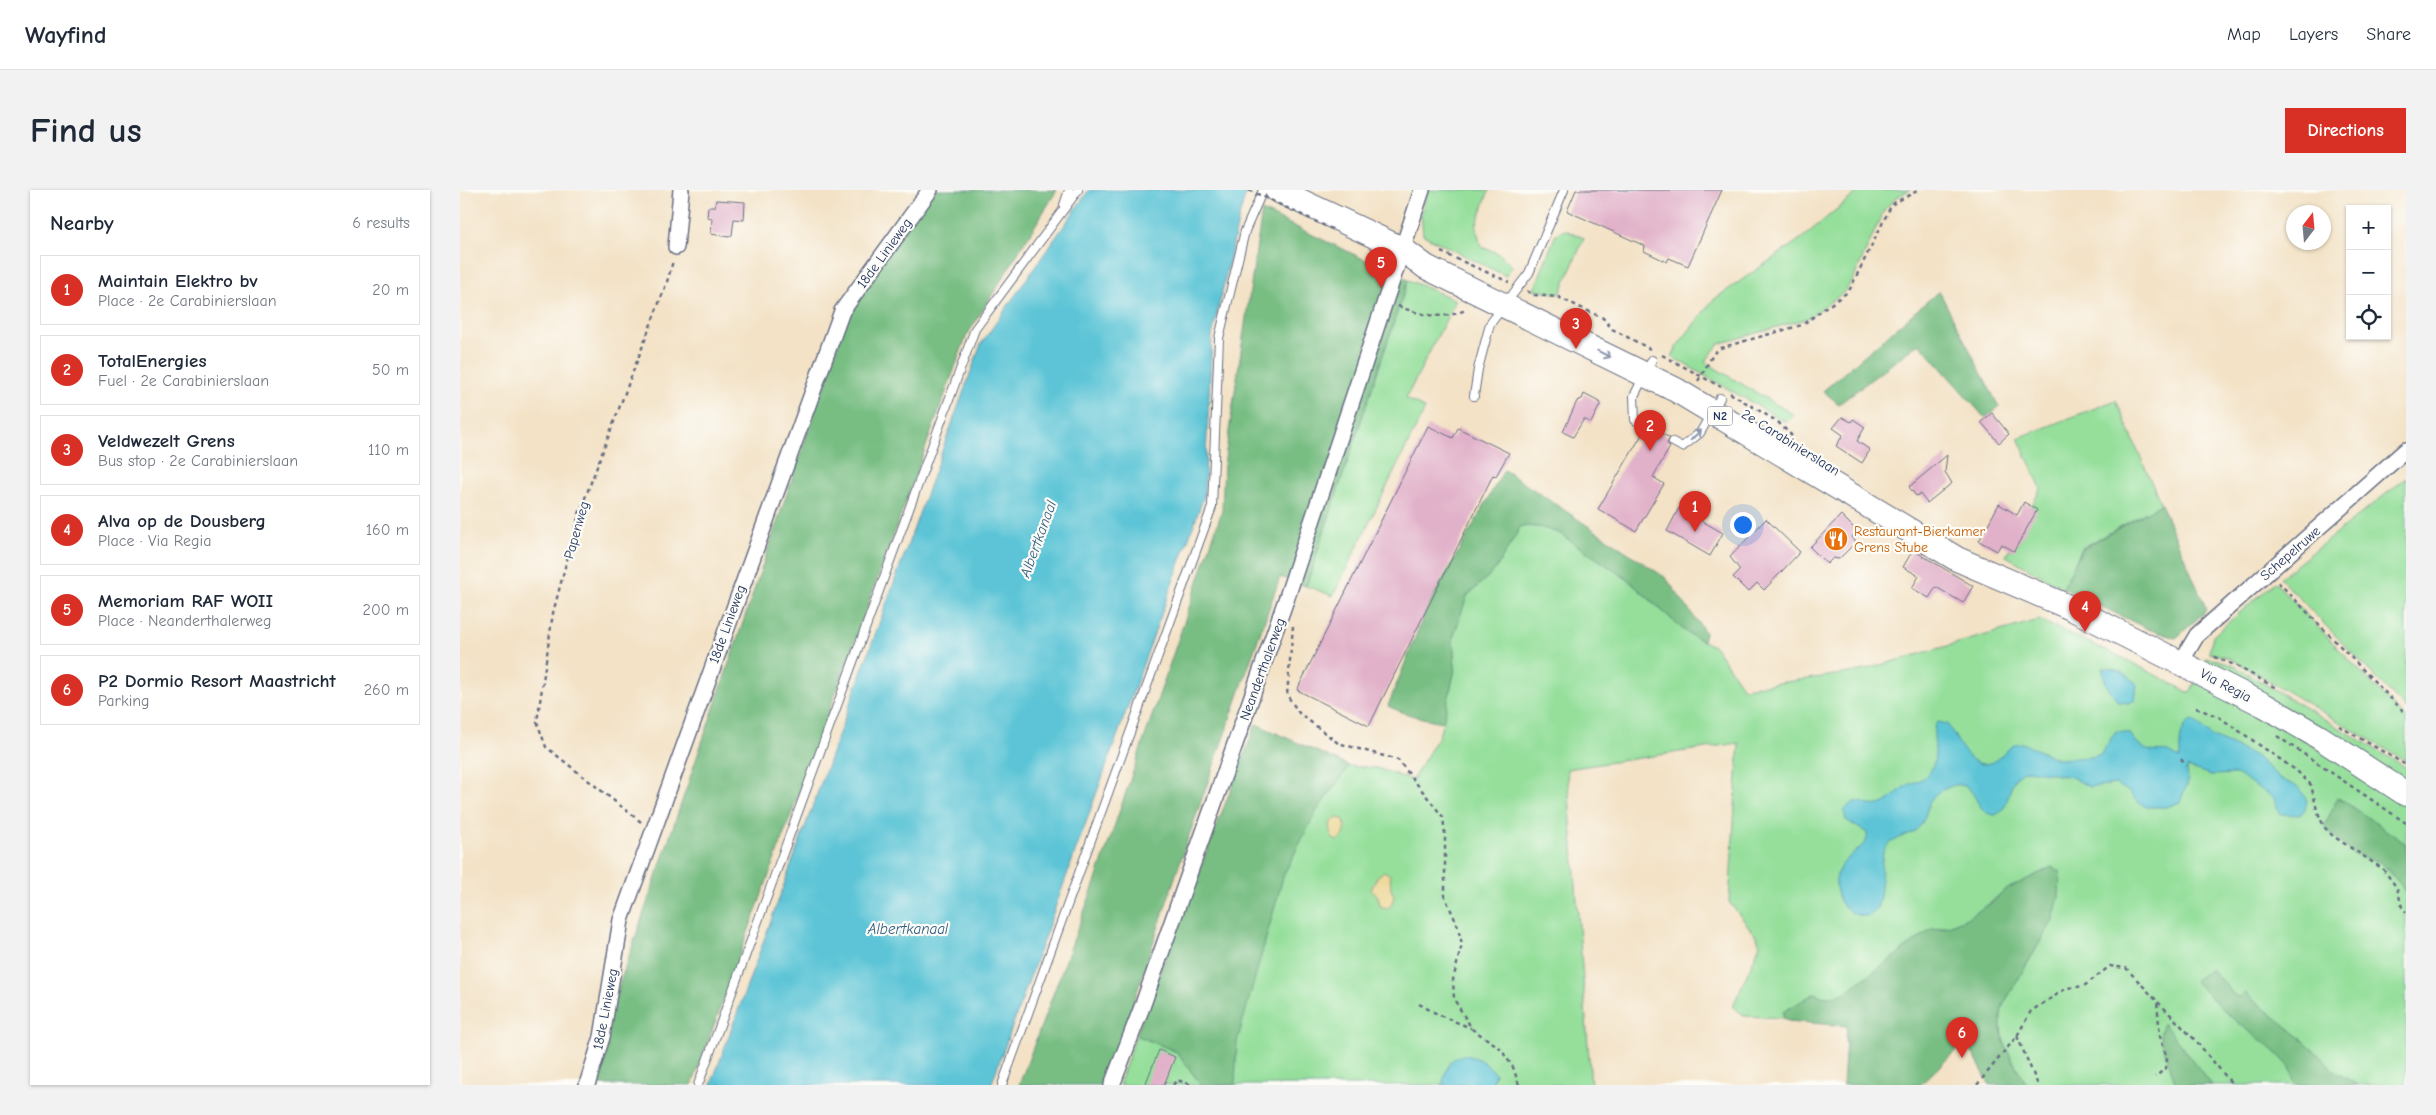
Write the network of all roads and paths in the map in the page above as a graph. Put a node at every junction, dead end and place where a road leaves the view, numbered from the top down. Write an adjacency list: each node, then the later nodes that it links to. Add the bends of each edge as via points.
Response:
1 (681, 190): 13 (street)
2 (930, 190): 38 (street, 18de Linieweg, via 842,311)
3 (1069, 190): 11 (lane)
4 (1078, 190): 11 (lane)
5 (1249, 190): 12 (path, bridge)
6 (1263, 190): 47 (lane, via 1245,231 1219,338 1212,507)
7 (1277, 190): 12 (main road, 2e Carabinierslaan / N2)
8 (1422, 190): 14 (street, Neanderthalerweg)
9 (1564, 190): 16 (lane, via 1529,273)
10 (1919, 190): 20 (path, via 1890,208 1850,290 1802,325 1720,348)
11 (1062, 211): 46 (lane, via 975,329)
12 (1336, 225): 14 (main road, 2e Carabinierslaan / N2)
13 (676, 248): 38 (path, Papenweg, via 667,282 579,514 553,613 537,722 546,746)
14 (1402, 249): 16 (main road, 2e Carabinierslaan / N2, via 1431,255); 17 (street, Neanderthalerweg)
15 (1439, 252): 16 (path, via 1447,253)
16 (1513, 295): 19 (main road, 2e Carabinierslaan / N2); 19 (path, via 1558,297 1603,318 1612,329); 21 (lane, via 1490,324)
17 (1385, 300): 18 (path, via 1426,316); 29 (street, Neanderthalerweg)
18 (1468, 309)
19 (1652, 359): 20 (path); 22 (main road, 2e Carabinierslaan / N2); 23 (lane, via 1634,396 1635,420)
20 (1701, 375): 24 (path, via 1778,422)
21 (1474, 396)
22 (1717, 405): 25 (lane, one-way to 22, via 1682,447 1700,433); 27 (main road, 2e Carabinierslaan / N2)
23 (1647, 426)
24 (1792, 436)
25 (1673, 442)
26 (2406, 450): 28 (street, Schepelruwe)
27 (1925, 534): 30 (main road, Via Regia)
28 (2268, 572): 30 (street, Schepelruwe, via 2197,635); 32 (path)
29 (1287, 597): 42 (path, via 1293,628 1287,695 1299,712 1338,744 1398,760 1443,817 1445,897 1462,944 1452,980 1454,999); 48 (street, Neanderthalerweg)
30 (2181, 662): 36 (main road, Via Regia, via 2264,705)
31 (2196, 708): 39 (path, via 2219,717 2297,771 2311,785 2324,827 2383,869 2397,888)
32 (2406, 714)
33 (2272, 733): 37 (path)
34 (2181, 759): 35 (path)
35 (2186, 766)
36 (2406, 794)
37 (2406, 823)
38 (652, 831): 45 (street, 18de Linieweg, via 621,920 602,1038)
39 (2406, 912)
40 (2157, 1001): 43 (path, via 2126,968 2110,966 2084,986 2066,988 2046,999 2031,1011); 44 (path, via 2160,1036 2167,1059 2166,1068); 54 (path)
41 (1419, 1004): 42 (path)
42 (1472, 1029): 51 (path, via 1499,1047 1513,1067)
43 (2017, 1036): 52 (path); 53 (path)
44 (2155, 1077)
45 (587, 1085)
46 (698, 1085)
47 (1002, 1085)
48 (1112, 1085)
49 (1173, 1085): 50 (path, via 1176,1080)
50 (1192, 1085)
51 (1519, 1085)
52 (1977, 1085)
53 (2038, 1085)
54 (2233, 1085)

